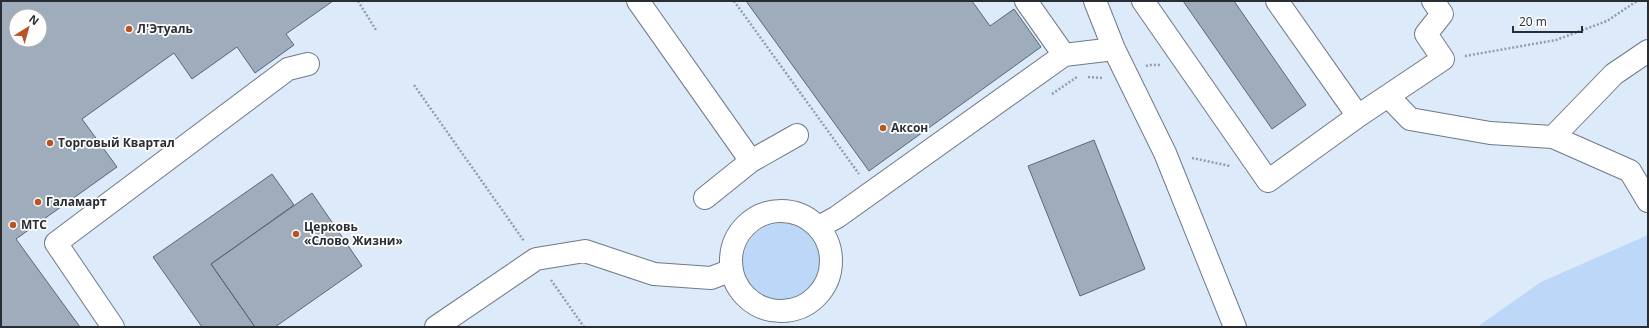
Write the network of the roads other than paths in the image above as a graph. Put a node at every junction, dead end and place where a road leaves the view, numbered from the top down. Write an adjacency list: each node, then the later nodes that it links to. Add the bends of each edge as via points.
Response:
1 (638, 1): 15 (street)
2 (1026, 1): 9 (street)
3 (1095, 1): 7 (street)
4 (1143, 1): 12 (street, via 1268,181)
5 (1278, 1): 12 (street)
6 (1434, 1): 11 (street, via 1442,14 1426,34 1443,59)
7 (1114, 49): 9 (street); 23 (street, via 1165,152)
8 (1648, 51): 14 (street, via 1614,74)
9 (1064, 55): 18 (street, via 837,217)
10 (308, 64): 21 (street, via 288,69 56,243)
11 (1388, 96): 12 (street); 14 (street, via 1410,119 1490,133)
12 (1358, 116)
13 (797, 136): 15 (street)
14 (1553, 137): 17 (street, via 1630,171)
15 (751, 161): 16 (street)
16 (704, 198)
17 (1648, 201)
18 (819, 227): 19 (street, via 809,218 784,210 759,215 739,232 731,257); 20 (street, via 831,250 832,263 824,288 804,306)
19 (732, 270): 20 (street, via 743,294); 22 (street, via 710,278 654,274 585,251 536,259)
20 (777, 319)
21 (113, 327)
22 (436, 327)
23 (1235, 327)

